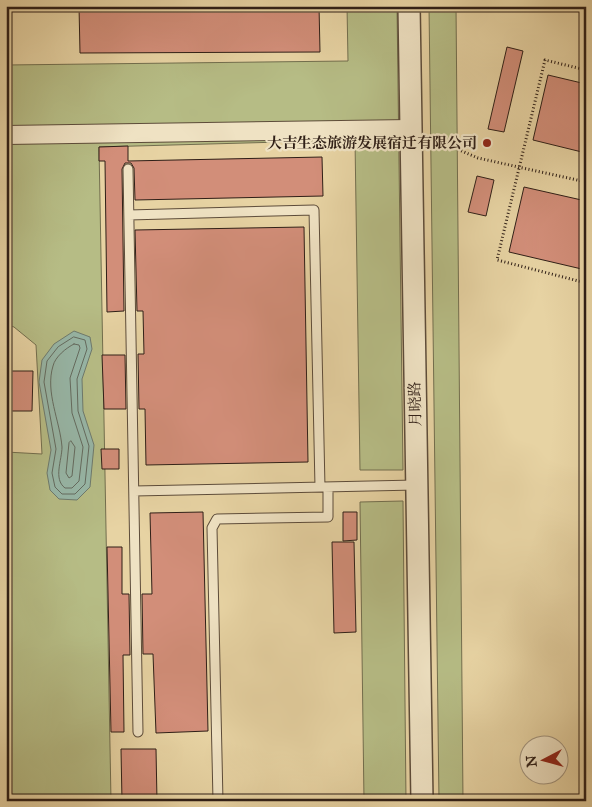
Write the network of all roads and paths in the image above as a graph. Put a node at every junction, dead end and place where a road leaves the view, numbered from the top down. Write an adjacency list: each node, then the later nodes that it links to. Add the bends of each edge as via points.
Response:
1 (410, 6): 3 (street, 月晓路)
2 (586, 70): 5 (path, via 544,60)
3 (410, 129): 4 (street); 5 (path, via 478,158); 10 (street, 月晓路)
4 (6, 135)
5 (519, 168): 7 (path); 9 (path, via 497,260)
6 (128, 169): 8 (lane)
7 (586, 182)
8 (129, 215): 11 (lane, via 314,210); 12 (lane)
9 (586, 283)
10 (416, 485): 11 (lane); 15 (street, 月晓路)
11 (324, 487): 12 (lane); 14 (lane, via 328,517 217,519 212,528)
12 (134, 491): 13 (lane)
13 (138, 732)
14 (218, 801)
15 (422, 801)

